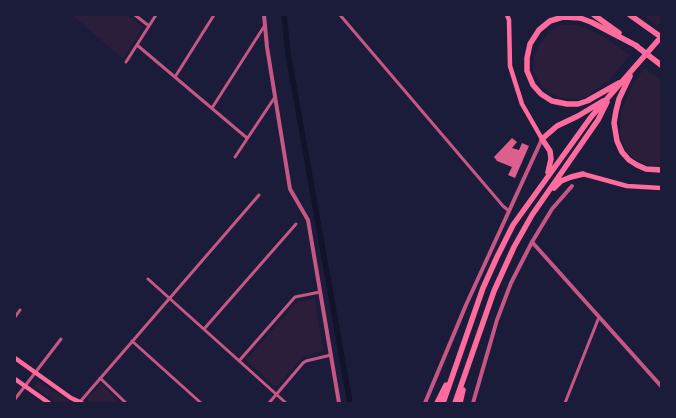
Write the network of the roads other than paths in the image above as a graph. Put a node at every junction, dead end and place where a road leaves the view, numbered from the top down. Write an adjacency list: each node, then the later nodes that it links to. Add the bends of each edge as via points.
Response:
1 (135, 15): 11 (street)
2 (156, 15): 11 (street)
3 (214, 15): 19 (street)
4 (264, 15): 10 (street)
5 (340, 15): 34 (street)
6 (507, 15): 25 (main road, via 510,66 522,104)
7 (594, 15): 15 (highway)
8 (630, 15): 12 (highway)
9 (634, 15): 12 (highway)
10 (265, 25): 21 (street); 23 (street)
11 (149, 26): 14 (street)
12 (652, 30): 13 (highway)
13 (661, 37): 18 (highway)
14 (137, 45): 16 (street); 19 (street)
15 (637, 46): 17 (highway); 20 (highway, via 592,22 563,17 550,21 539,30 530,44 527,72 533,85 552,101 567,104 587,101)
16 (126, 62)
17 (660, 64)
18 (635, 66): 20 (highway); 27 (highway, via 619,99 614,123 617,141 629,160 646,169)
19 (175, 77): 23 (street)
20 (623, 80): 22 (highway)
21 (275, 96): 24 (street); 38 (street, via 290,189 308,220)
22 (611, 96): 25 (highway, via 557,126); 30 (highway, via 591,117); 32 (highway)
23 (212, 108): 24 (street)
24 (247, 138): 26 (street)
25 (542, 139): 30 (highway, via 551,159); 34 (street)
26 (235, 157)
27 (661, 170)
28 (583, 174): 31 (main road, via 627,186); 32 (highway, via 561,182)
29 (572, 186): 36 (street, via 552,209)
30 (539, 188): 49 (highway, via 497,257)
31 (661, 188)
32 (546, 194): 50 (highway, via 506,262)
33 (259, 195): 39 (street)
34 (509, 211): 65 (street)
35 (296, 224): 43 (street)
36 (532, 242): 42 (street); 70 (street, via 500,311)
37 (148, 279): 39 (street)
38 (320, 292): 46 (street); 48 (street, via 296,297)
39 (170, 298): 43 (street); 45 (street)
40 (20, 310): 41 (street)
41 (15, 317)
42 (599, 317): 55 (street); 71 (street)
43 (204, 329): 48 (street)
44 (62, 339): 51 (street)
45 (132, 340): 52 (street); 61 (street)
46 (331, 355): 56 (street, via 306,361); 64 (street)
47 (15, 358): 51 (main road)
48 (238, 360): 56 (street)
49 (458, 361): 66 (highway); 67 (highway)
50 (469, 365): 68 (highway); 69 (highway)
51 (36, 373): 54 (street); 59 (main road)
52 (100, 378): 59 (street); 60 (street)
53 (15, 380): 54 (main road)
54 (25, 386): 57 (street); 58 (main road)
55 (661, 386)
56 (276, 394): 62 (street); 63 (street)
57 (15, 400)
58 (49, 403)
59 (80, 403)
60 (126, 403)
61 (201, 403)
62 (268, 403)
63 (286, 403)
64 (339, 403)
65 (425, 403)
66 (437, 403)
67 (443, 403)
68 (455, 403)
69 (460, 403)
70 (473, 403)
71 (565, 403)

